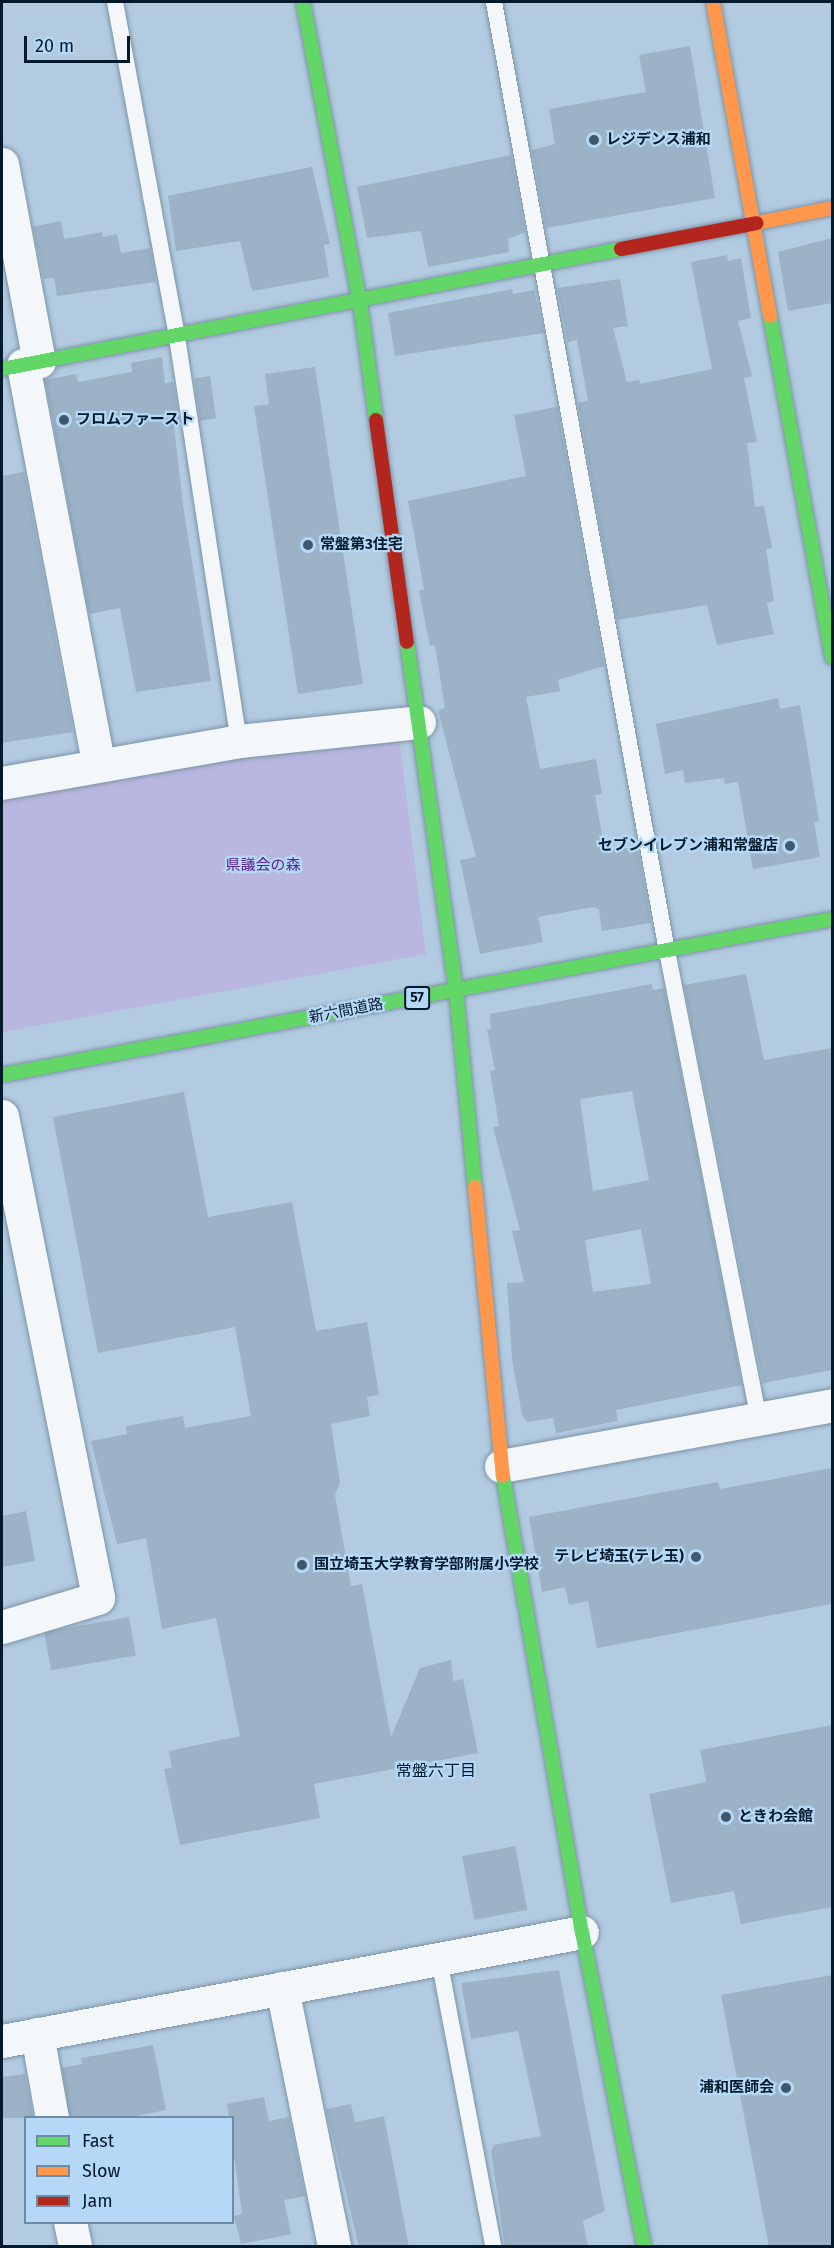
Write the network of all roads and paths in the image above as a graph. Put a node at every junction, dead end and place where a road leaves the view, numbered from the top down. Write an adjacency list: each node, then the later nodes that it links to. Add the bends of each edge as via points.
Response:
1 (115, 2): 10 (lane)
2 (303, 2): 9 (street)
3 (494, 2): 8 (lane)
4 (713, 2): 7 (street)
5 (2, 164): 11 (street)
6 (832, 208): 7 (street)
7 (756, 223): 8 (street); 12 (street)
8 (542, 265): 9 (street); 18 (lane)
9 (360, 303): 10 (street); 13 (street)
10 (177, 337): 11 (street); 14 (lane)
11 (21, 365): 15 (street)
12 (832, 657)
13 (419, 722): 14 (street); 19 (street)
14 (239, 741): 15 (street)
15 (98, 763): 16 (street)
16 (2, 783)
17 (832, 919): 18 (street, 新六間道路 / 57)
18 (667, 951): 19 (street, 新六間道路 / 57); 23 (lane)
19 (456, 991): 20 (street, 新六間道路 / 57); 24 (street)
20 (2, 1075)
21 (2, 1116): 25 (street, via 98,1599)
22 (832, 1405): 23 (street)
23 (759, 1419): 24 (street)
24 (501, 1466): 26 (street)
25 (2, 1627)
26 (582, 1932): 27 (street); 36 (street)
27 (439, 1959): 28 (street); 35 (lane)
28 (282, 1988): 29 (street); 34 (street)
29 (37, 2034): 30 (street); 31 (street)
30 (2, 2041)
31 (52, 2116)
32 (70, 2224): 33 (street)
33 (75, 2247)
34 (334, 2247)
35 (493, 2247)
36 (644, 2247)

